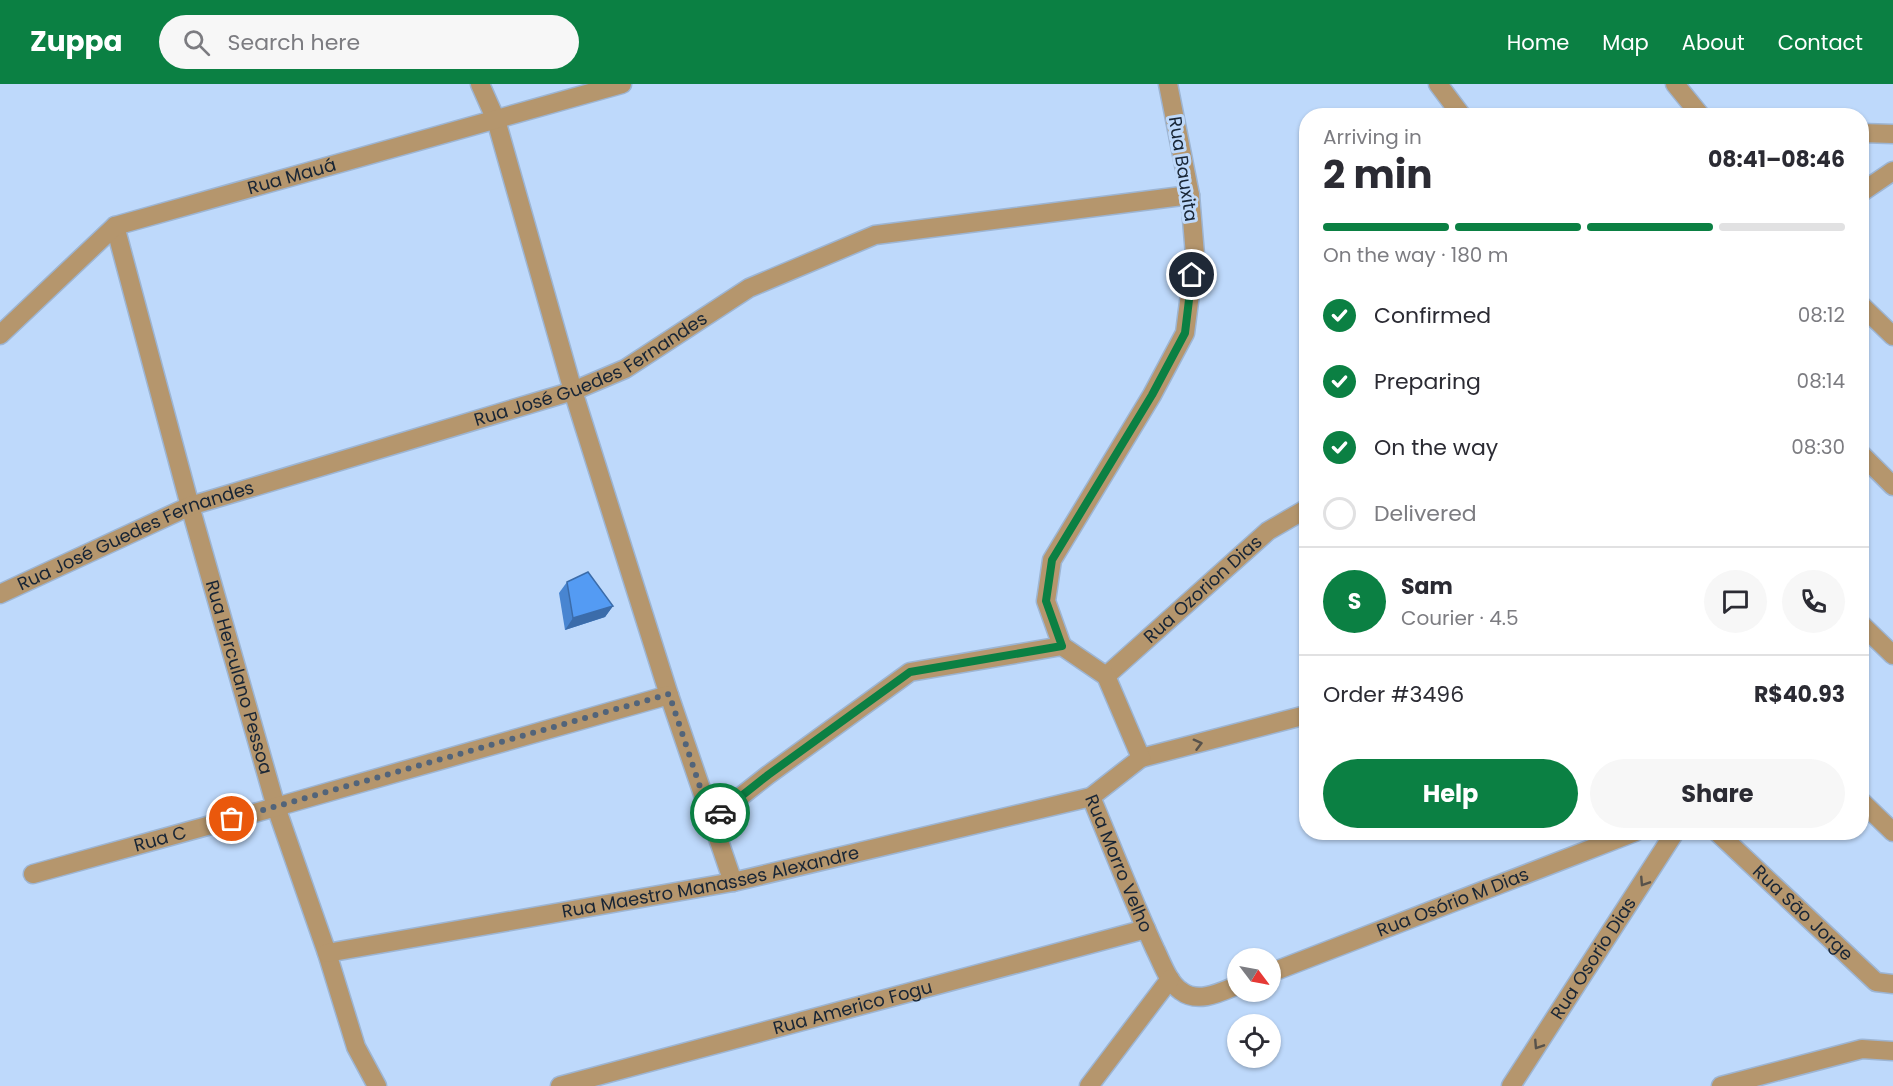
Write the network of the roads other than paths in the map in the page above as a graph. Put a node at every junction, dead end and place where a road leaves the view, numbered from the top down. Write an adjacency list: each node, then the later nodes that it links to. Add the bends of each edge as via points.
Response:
1 (480, 84): 8 (street)
2 (622, 84): 8 (street, Rua Mauá)
3 (1168, 84): 13 (street, Rua Bauxita)
4 (1437, 84): 6 (street)
5 (1675, 84): 7 (street)
6 (1456, 108)
7 (1694, 108)
8 (496, 120): 14 (street, Rua Mauá); 18 (street)
9 (1869, 133): 10 (street)
10 (1893, 134)
11 (1893, 171): 12 (street)
12 (1869, 187)
13 (1190, 195): 18 (street, Rua José Guedes Fernandes, via 875,235 749,288 625,369); 25 (street, Rua Bauxita, via 1195,255 1185,333 1052,560 1046,601)
14 (115, 226): 16 (street, Rua Mauá); 21 (street, Rua Herculano Pessoa)
15 (1869, 313): 17 (street)
16 (0, 335)
17 (1893, 336)
18 (573, 391): 21 (street, Rua José Guedes Fernandes); 28 (street)
19 (1869, 462): 20 (street)
20 (1893, 486)
21 (190, 506): 23 (street, Rua José Guedes Fernandes); 32 (street, Rua Herculano Pessoa)
22 (1299, 513): 27 (street, Rua Ozorion Dias, via 1268,531)
23 (0, 594)
24 (1869, 632): 26 (street)
25 (1062, 646): 27 (street); 34 (street, via 910,672)
26 (1893, 655)
27 (1107, 676): 30 (street)
28 (669, 694): 32 (street, Rua C); 34 (street)
29 (1299, 717): 30 (street, one-way to 29)
30 (1141, 759): 31 (street, Rua Morro Velho)
31 (1091, 797): 40 (street, Rua Maestro Manasses Alexandre); 41 (street, Rua Morro Velho)
32 (276, 807): 39 (street, Rua C); 42 (street, Rua Herculano Pessoa)
33 (1869, 809): 35 (street)
34 (711, 820): 40 (street)
35 (1893, 832)
36 (1614, 840): 43 (street, Rua Osório M Dias)
37 (1670, 840): 51 (street, Rua Osorio Dias, one-way to 51)
38 (1725, 840): 45 (street, Rua São Jorge, via 1876,982)
39 (33, 874)
40 (733, 882): 42 (street, Rua Maestro Manasses Alexandre)
41 (1146, 929): 44 (street, Rua Morro Velho); 49 (street, Rua Americo Fogu)
42 (327, 953): 48 (street, Rua Herculano Pessoa, via 356,1047)
43 (1281, 969)
44 (1170, 979): 46 (street, Rua Morro Velho, via 1182,992 1197,997); 50 (street)
45 (1893, 984)
46 (1227, 989)
47 (1893, 1051): 52 (street, via 1862,1049)
48 (376, 1086)
49 (560, 1086)
50 (1089, 1086)
51 (1511, 1086)
52 (1721, 1086)

